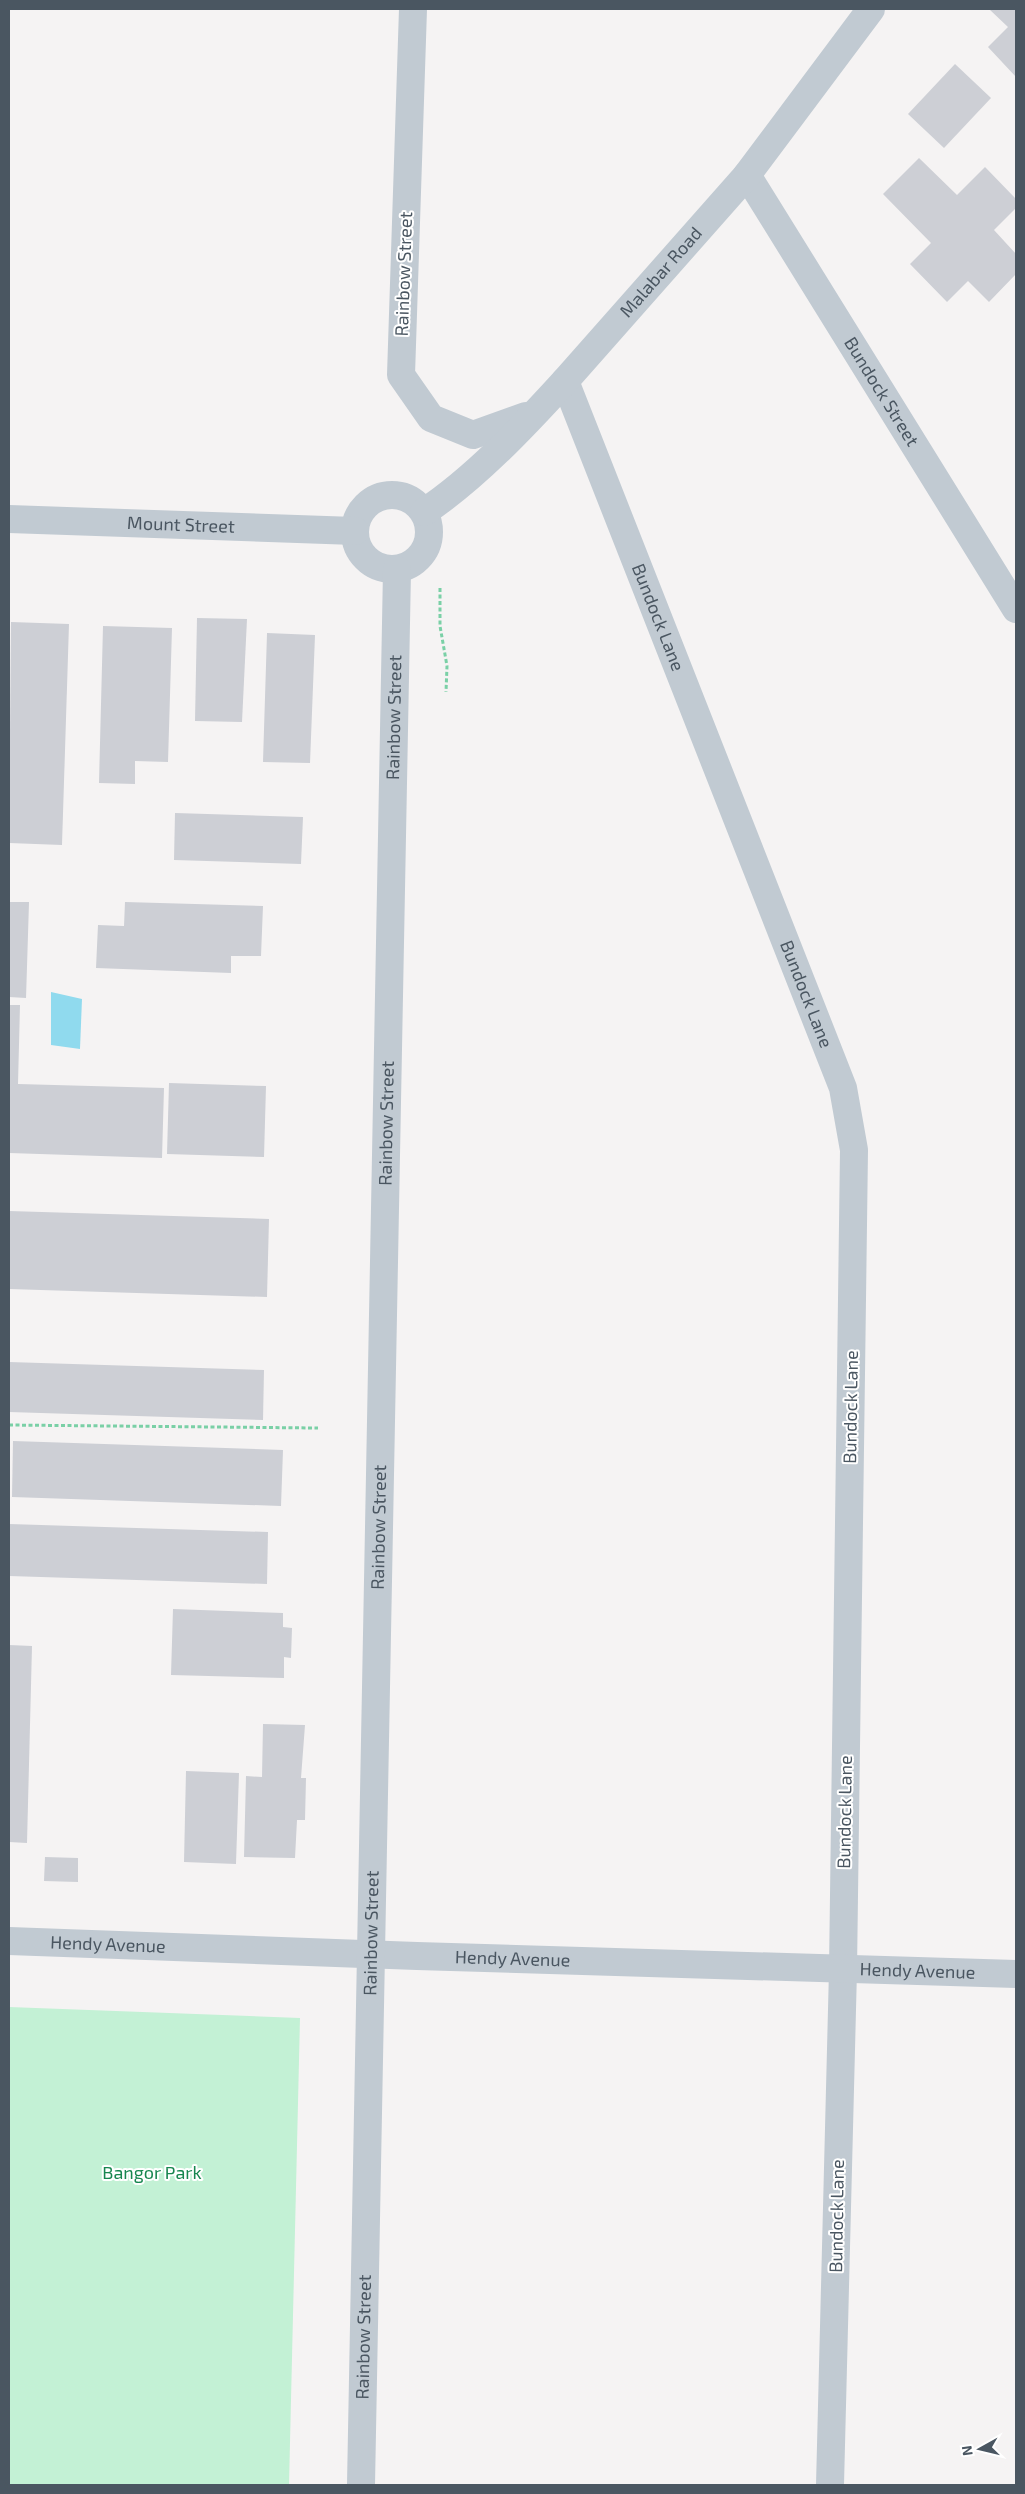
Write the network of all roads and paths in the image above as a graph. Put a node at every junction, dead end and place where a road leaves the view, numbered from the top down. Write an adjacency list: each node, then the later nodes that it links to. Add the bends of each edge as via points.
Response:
1 (413, 9): 5 (street, Rainbow Street, via 401,375 431,418 473,435)
2 (871, 9): 3 (street, Malabar Road)
3 (747, 175): 4 (street, Malabar Road); 11 (street, Bundock Street)
4 (565, 381): 5 (street, Malabar Road); 17 (street, Bundock Lane, via 843,1088 854,1150)
5 (536, 412): 6 (street, Malabar Road, via 446,497)
6 (424, 512): 8 (street, via 405,497 382,496 363,509); 9 (street, via 429,529 426,548 420,558)
7 (9, 519): 8 (street, Mount Street)
8 (355, 531): 9 (street, via 356,542 368,560 387,569)
9 (398, 570): 16 (street, Rainbow Street)
10 (440, 588): 12 (path)
11 (1016, 609)
12 (446, 692)
13 (9, 1424): 14 (path)
14 (318, 1428)
15 (9, 1941): 16 (street, Hendy Avenue)
16 (370, 1954): 17 (street, Hendy Avenue); 19 (street, Rainbow Street)
17 (843, 1970): 18 (street, Hendy Avenue); 20 (street, Bundock Lane)
18 (1016, 1974)
19 (361, 2485)
20 (830, 2485)

